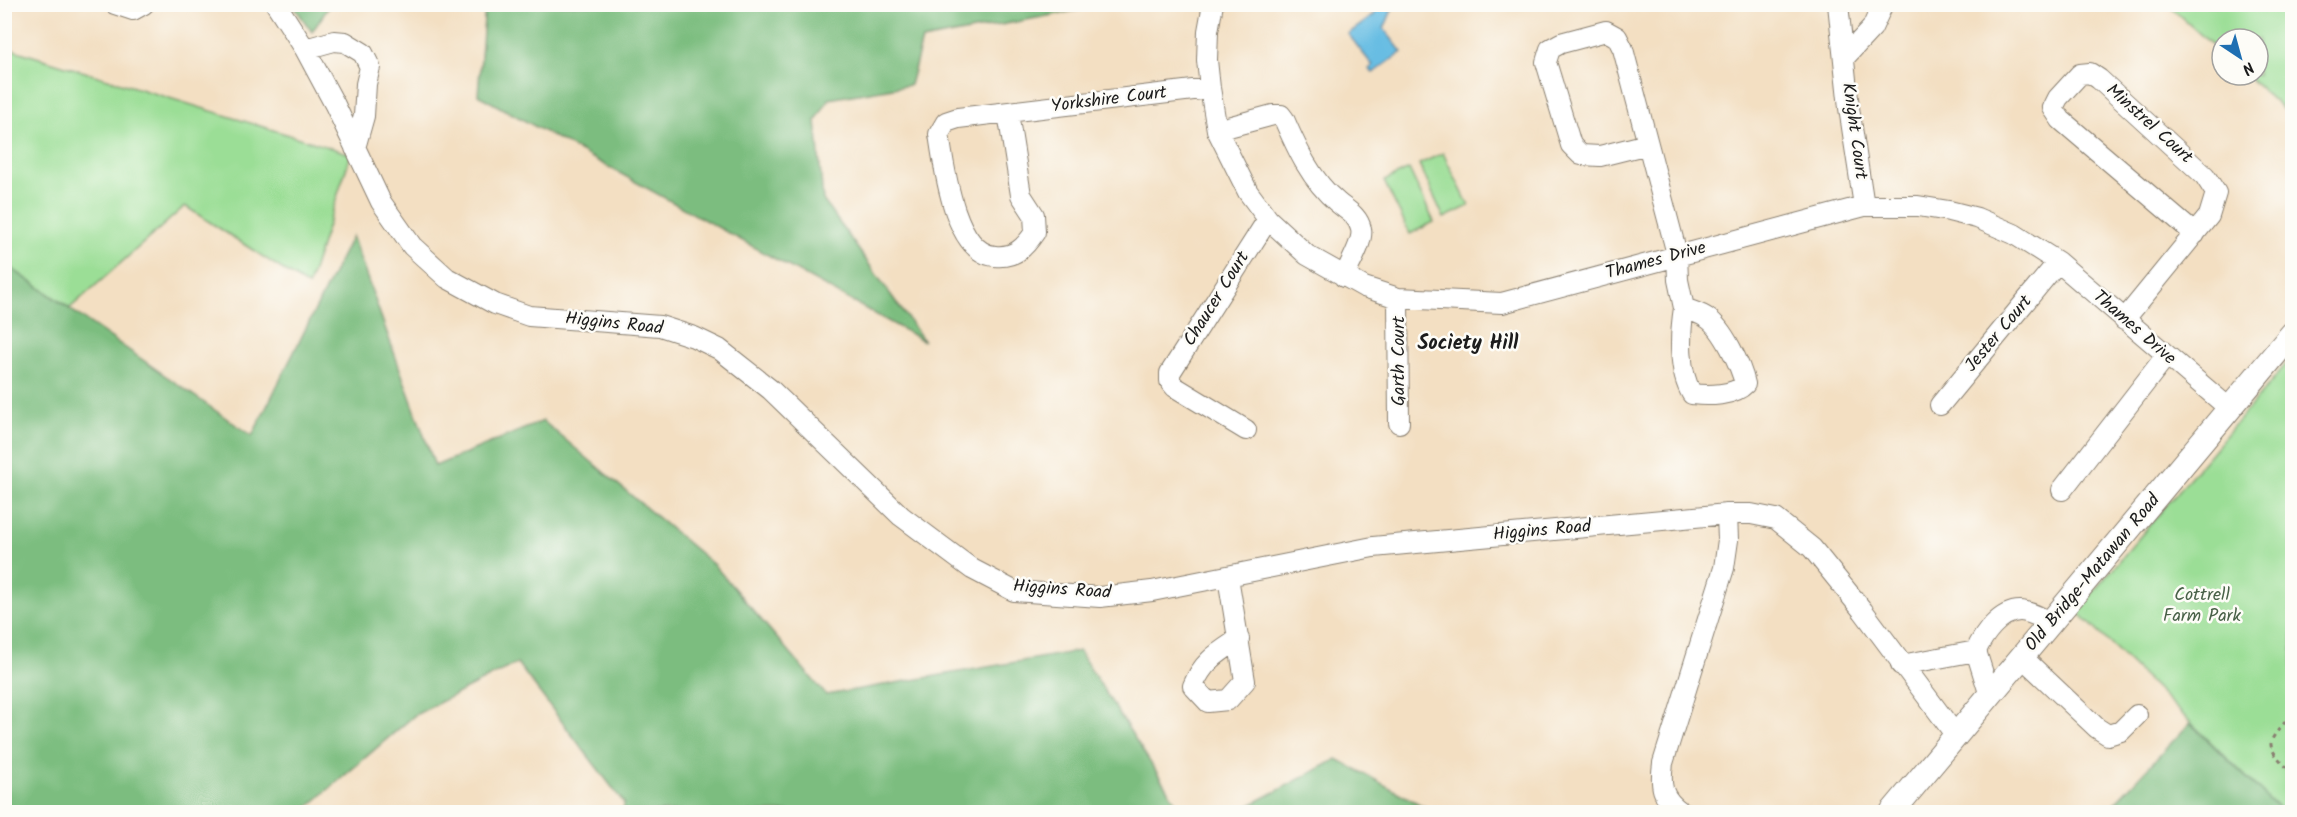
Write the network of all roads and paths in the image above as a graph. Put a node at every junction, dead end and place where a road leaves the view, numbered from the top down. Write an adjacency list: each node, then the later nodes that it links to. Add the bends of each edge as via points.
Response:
1 (115, 4): 2 (street, via 133,10)
2 (144, 4)
3 (276, 4): 7 (street, Higgins Road)
4 (1213, 4): 9 (street, Thames Drive, via 1208,31)
5 (1838, 4): 8 (street, Knight Court)
6 (1882, 4): 8 (street, Knight Court, via 1872,28)
7 (305, 49): 13 (street, Higgins Road); 13 (street, via 334,41 345,42 363,53 370,67 364,116)
8 (1845, 57): 14 (street, Knight Court)
9 (1210, 88): 10 (street, Yorkshire Court); 11 (street, Thames Drive)
10 (1008, 113): 10 (street, Yorkshire Court, via 1021,195 1034,215 1035,232 1024,248 1006,257 986,255 963,226 951,202 939,134 946,122 958,118)
11 (1217, 130): 15 (street, Thames Drive, via 1238,174); 19 (street, via 1281,115 1317,181 1358,219 1362,237)
12 (1648, 144): 12 (street, via 1617,37 1606,31 1550,49 1546,62 1571,145 1581,155 1600,156); 17 (street)
13 (355, 148): 31 (street, Higgins Road, via 381,202 401,232 447,278 495,304 529,316 660,326 719,348 771,390 901,516 972,569 1014,591 1100,597)
14 (1864, 206): 17 (street, Thames Drive); 18 (street, Thames Drive, via 1918,206 1977,218 2014,234)
15 (1268, 219): 19 (street, Thames Drive, via 1307,255); 28 (street, Chaucer Court, via 1170,374 1175,387)
16 (2195, 234): 16 (street, Minstrel Court, via 2209,216 2216,194 2205,176 2099,79 2090,73 2080,74 2053,108 2061,120); 22 (street, Minstrel Court)
17 (1677, 254): 20 (street, Thames Drive, via 1502,303); 21 (street)
18 (2058, 262): 22 (street, Thames Drive); 25 (street, Jester Court)
19 (1344, 277): 20 (street, Thames Drive)
20 (1398, 298): 27 (street, Garth Court)
21 (1684, 308): 21 (street, via 1680,336 1687,386 1692,394 1739,391 1745,384 1742,372 1719,331 1707,318)
22 (2124, 320): 24 (street, Thames Drive)
23 (2292, 334): 26 (main road, Old Bridge-Matawan Road)
24 (2166, 356): 26 (street, Thames Drive); 29 (street)
25 (1940, 405)
26 (2230, 409): 32 (main road, Old Bridge-Matawan Road)
27 (1399, 423)
28 (1246, 430)
29 (2062, 490)
30 (1727, 514): 31 (street, Higgins Road, via 1373,547); 36 (street, Higgins Road, via 1776,519 1812,548); 42 (street, via 1724,568 1663,763 1661,784 1668,802)
31 (1228, 577): 33 (street)
32 (2052, 623): 34 (street, via 2021,611 2005,615 1982,638); 35 (main road, Old Bridge-Matawan Road)
33 (1239, 639)
34 (1976, 651): 36 (street); 37 (street)
35 (2023, 658): 37 (main road, Old Bridge-Matawan Road); 39 (street, via 2108,735 2121,731)
36 (1901, 665): 40 (street, Higgins Road)
37 (1990, 696): 40 (main road, Old Bridge-Matawan Road)
38 (2292, 714): 41 (path, via 2270,744 2271,751)
39 (2137, 715)
40 (1957, 737): 43 (main road, Old Bridge-Matawan Road)
41 (2292, 773)
42 (1681, 813)
43 (1892, 813)

